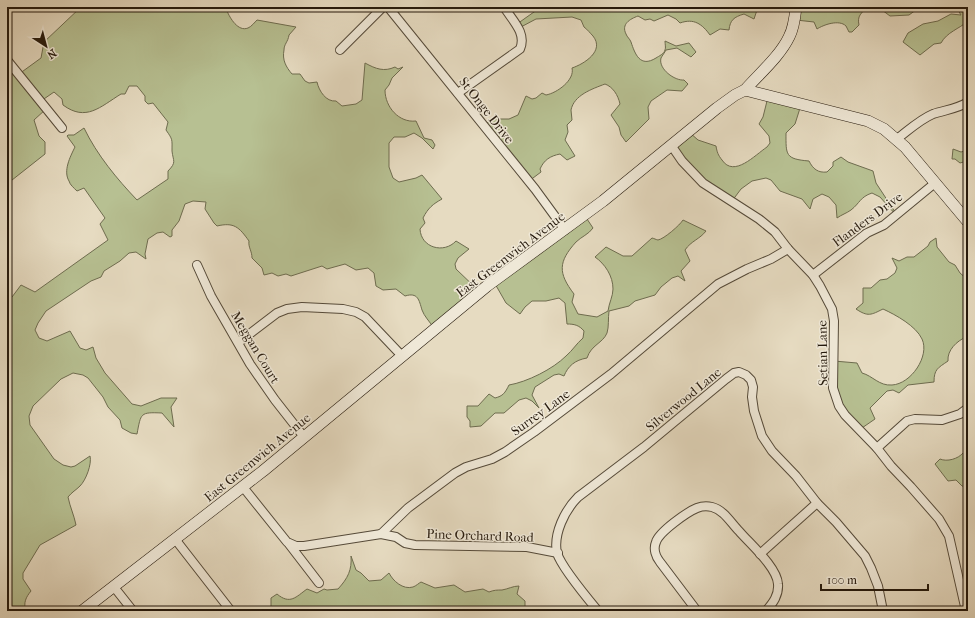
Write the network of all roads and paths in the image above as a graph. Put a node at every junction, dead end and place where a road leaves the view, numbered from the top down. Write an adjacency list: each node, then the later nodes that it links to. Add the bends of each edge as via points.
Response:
1 (383, 7): 5 (street)
2 (388, 7): 8 (street, St Onge Drive)
3 (504, 7): 8 (street, via 521,32 523,43 520,49)
4 (796, 7): 7 (street, East Greenwich Avenue, via 789,38)
5 (340, 50)
6 (7, 60): 10 (street)
7 (745, 90): 11 (street, via 868,121); 12 (street, East Greenwich Avenue)
8 (458, 93): 15 (street, St Onge Drive)
9 (968, 102): 11 (street, via 925,118)
10 (62, 128)
11 (897, 139): 13 (street)
12 (671, 145): 15 (street, East Greenwich Avenue); 16 (street, Setian Lane, via 703,183 759,219 775,232)
13 (935, 182): 14 (street); 18 (street, Flanders Drive, via 884,225 867,233)
14 (968, 222)
15 (565, 230): 20 (street, East Greenwich Avenue, via 487,286)
16 (788, 249): 18 (street, Setian Lane); 26 (street, Surrey Lane, via 718,284 611,374 534,432 492,459 456,473 408,508)
17 (197, 265): 19 (street, Meggan Court, via 211,296)
18 (814, 275): 23 (street, Setian Lane, via 828,299 834,321 833,378 836,397 845,415)
19 (239, 342): 20 (street, via 277,313 287,309 343,309 364,317); 22 (street, Meggan Court, via 262,382)
20 (402, 356): 22 (street, East Greenwich Avenue)
21 (968, 408): 23 (street, via 960,414 942,420 907,421)
22 (304, 437): 24 (street, East Greenwich Avenue)
23 (877, 448): 40 (street, Setian Lane, via 939,519 949,536)
24 (243, 487): 27 (street, East Greenwich Avenue); 28 (street)
25 (817, 503): 29 (street, Silverwood Lane, via 762,436 754,412 751,380 739,372 726,379 571,504 560,527); 30 (street); 39 (street, Silverwood Lane, via 865,556 878,586)
26 (381, 534): 28 (street, via 304,546); 29 (street, Pine Orchard Road, via 415,545 527,547)
27 (175, 540): 32 (street, East Greenwich Avenue); 35 (street)
28 (287, 542): 31 (street)
29 (558, 553): 36 (street, via 565,567)
30 (760, 554): 37 (street, via 722,512 713,507 692,510 660,534 656,542 656,556); 38 (street, via 774,572 779,586 776,598)
31 (320, 583)
32 (114, 586): 33 (street, East Greenwich Avenue); 34 (street)
33 (82, 611)
34 (133, 611)
35 (231, 611)
36 (598, 611)
37 (696, 611)
38 (766, 611)
39 (883, 611)
40 (966, 611)

